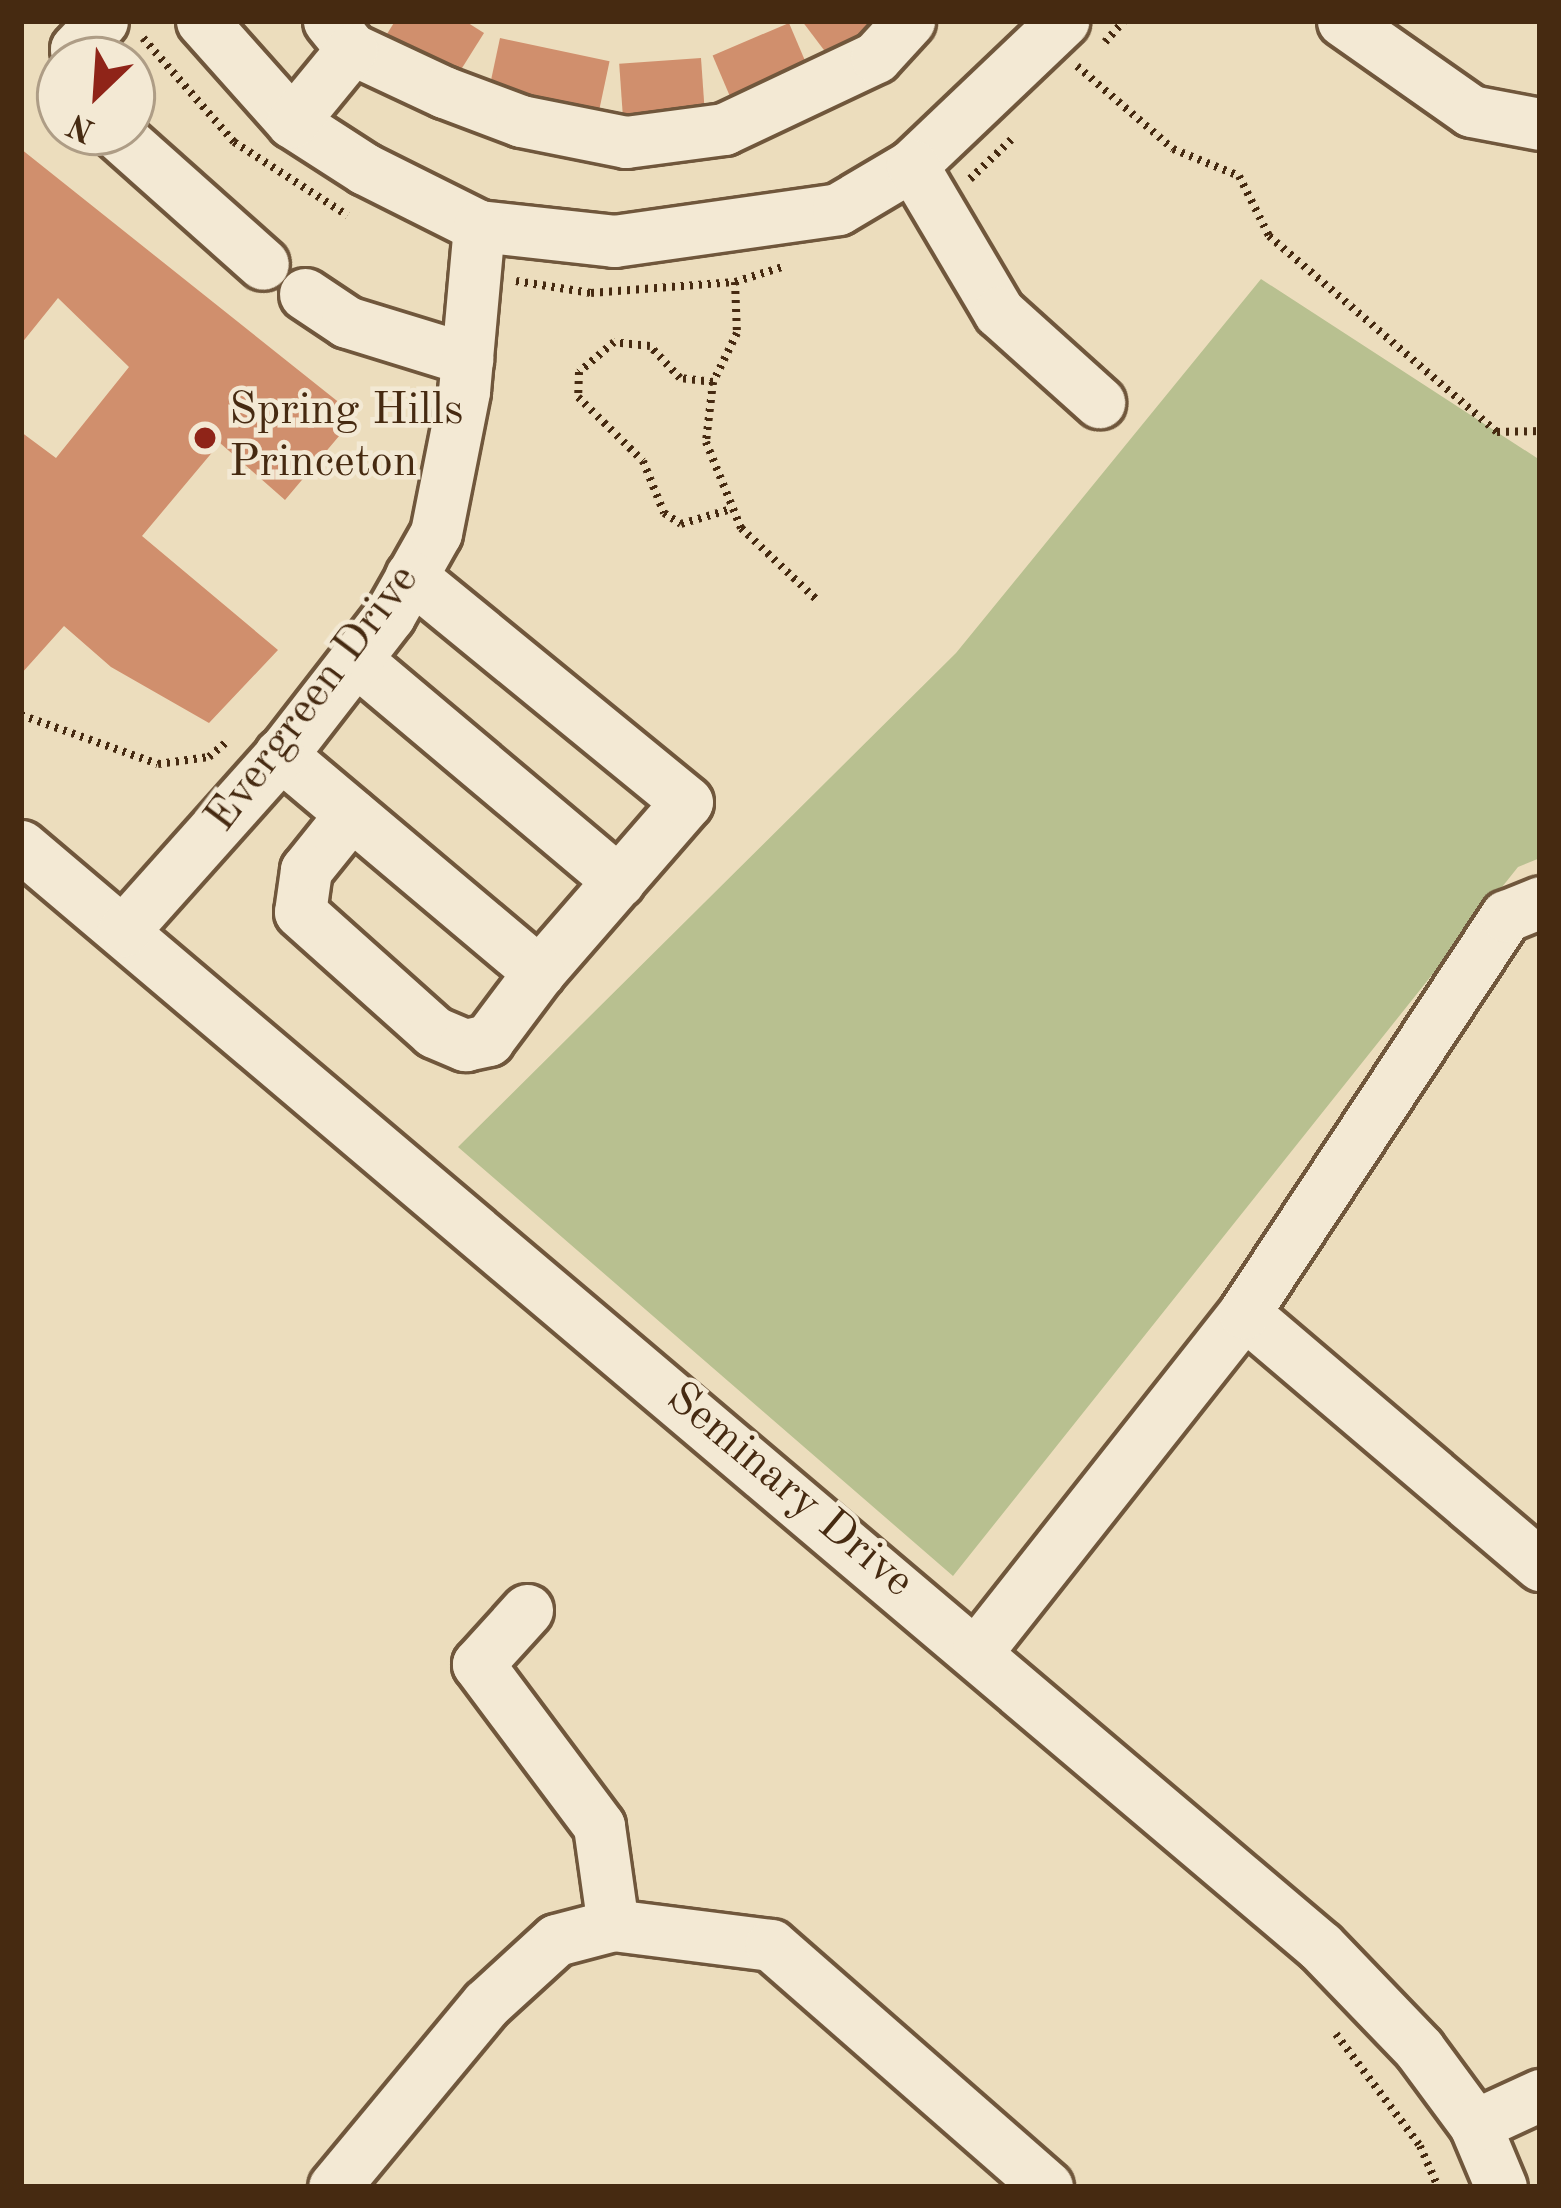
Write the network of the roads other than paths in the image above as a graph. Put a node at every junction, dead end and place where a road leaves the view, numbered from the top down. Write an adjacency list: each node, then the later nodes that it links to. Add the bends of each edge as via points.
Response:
1 (202, 21): 6 (street)
2 (909, 21): 5 (street, via 876,57 724,129 626,142 521,121)
3 (1343, 21): 7 (street, via 1471,111)
4 (1054, 30): 9 (street)
5 (340, 35): 6 (street)
6 (292, 122): 10 (street)
7 (1540, 124)
8 (142, 156): 11 (street)
9 (912, 165): 10 (street, via 838,209 737,230 614,241); 14 (street, via 999,312)
10 (479, 226): 13 (street, Evergreen Drive)
11 (263, 264)
12 (305, 294): 13 (street, via 347,322)
13 (467, 358): 15 (street, Evergreen Drive, via 436,532)
14 (1099, 402)
15 (411, 576): 16 (street, Evergreen Drive); 20 (street, via 687,802)
16 (356, 658): 17 (street, Evergreen Drive); 20 (street)
17 (259, 743): 18 (street); 22 (street, Evergreen Drive)
18 (351, 814): 23 (street); 23 (street, via 307,870 300,912 434,1032 465,1045 488,1040)
19 (21, 846): 22 (street, Seminary Drive)
20 (619, 881): 23 (street)
21 (1540, 902): 24 (street, via 1506,916)
22 (123, 931): 27 (street, Seminary Drive)
23 (539, 972)
24 (1244, 1313): 25 (street); 27 (street)
25 (1540, 1565)
26 (527, 1610): 28 (street, via 478,1664 599,1826)
27 (978, 1650): 30 (street, Seminary Drive, via 1320,1946 1420,2049)
28 (613, 1925): 31 (street, via 556,1940 486,2004); 32 (street, via 771,1945)
29 (1540, 2095): 30 (street)
30 (1475, 2125): 33 (street, Seminary Drive)
31 (334, 2187)
32 (1047, 2187)
33 (1501, 2187)

